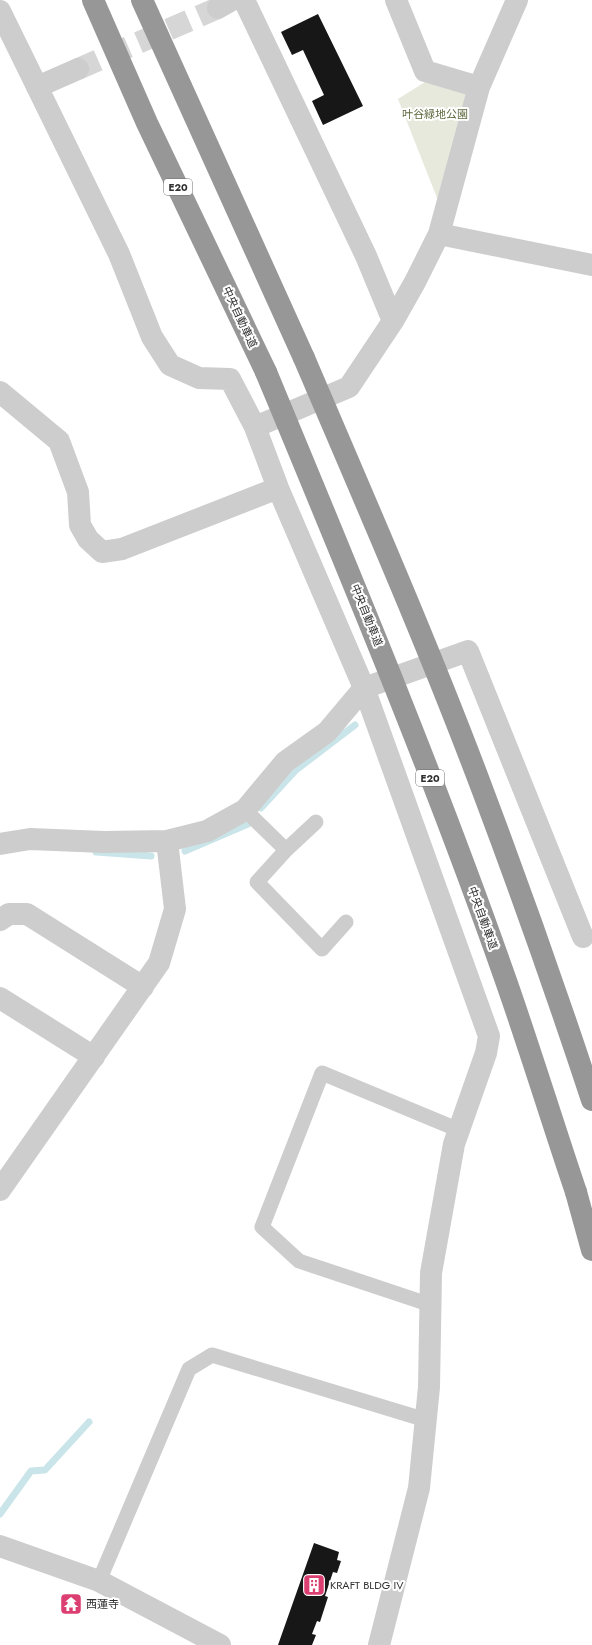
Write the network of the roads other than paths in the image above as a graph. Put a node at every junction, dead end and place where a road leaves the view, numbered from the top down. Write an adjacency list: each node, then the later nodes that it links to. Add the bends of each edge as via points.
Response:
1 (93, 0): 31 (highway, 中央自動車道 / E20, bridge, via 266,372 362,602 505,979 576,1192)
2 (142, 0): 28 (highway, bridge, via 304,358 402,588 484,793 546,963)
3 (244, 0): 12 (street, via 366,256)
4 (396, 0): 9 (street, via 425,71)
5 (517, 0): 9 (street)
6 (0, 11): 8 (street)
7 (78, 69): 8 (street)
8 (37, 87): 14 (street, via 119,254 152,337 170,365 199,378 230,379)
9 (480, 87): 10 (street)
10 (439, 234): 11 (street); 12 (street)
11 (592, 265)
12 (393, 321): 14 (street, via 349,387)
13 (0, 392): 15 (street, via 59,441 78,492 80,525 88,540 102,552 122,549)
14 (255, 427): 15 (street)
15 (278, 488): 16 (street)
16 (364, 688): 17 (street, via 327,732 285,762); 24 (street, via 468,650); 29 (street, via 489,1036 486,1053)
17 (245, 810): 19 (street, via 207,831); 21 (lane)
18 (316, 822): 21 (lane)
19 (167, 841): 20 (street, via 30,839); 25 (street, via 175,909 159,963)
20 (0, 844)
21 (286, 850): 23 (lane, via 257,882 322,949)
22 (0, 920): 25 (street, via 9,914 27,914)
23 (346, 922)
24 (583, 937)
25 (143, 987): 27 (street)
26 (0, 998): 27 (street)
27 (94, 1056): 30 (street)
28 (592, 1100)
29 (459, 1130): 32 (street, via 454,1144 431,1273); 32 (lane, via 322,1073 262,1226 299,1261)
30 (0, 1190)
31 (592, 1250)
32 (431, 1305): 33 (street)
33 (426, 1420): 35 (lane, via 212,1355 189,1369); 37 (street, via 419,1488)
34 (0, 1546): 35 (street)
35 (99, 1581): 36 (street)
36 (220, 1645)
37 (380, 1645)

